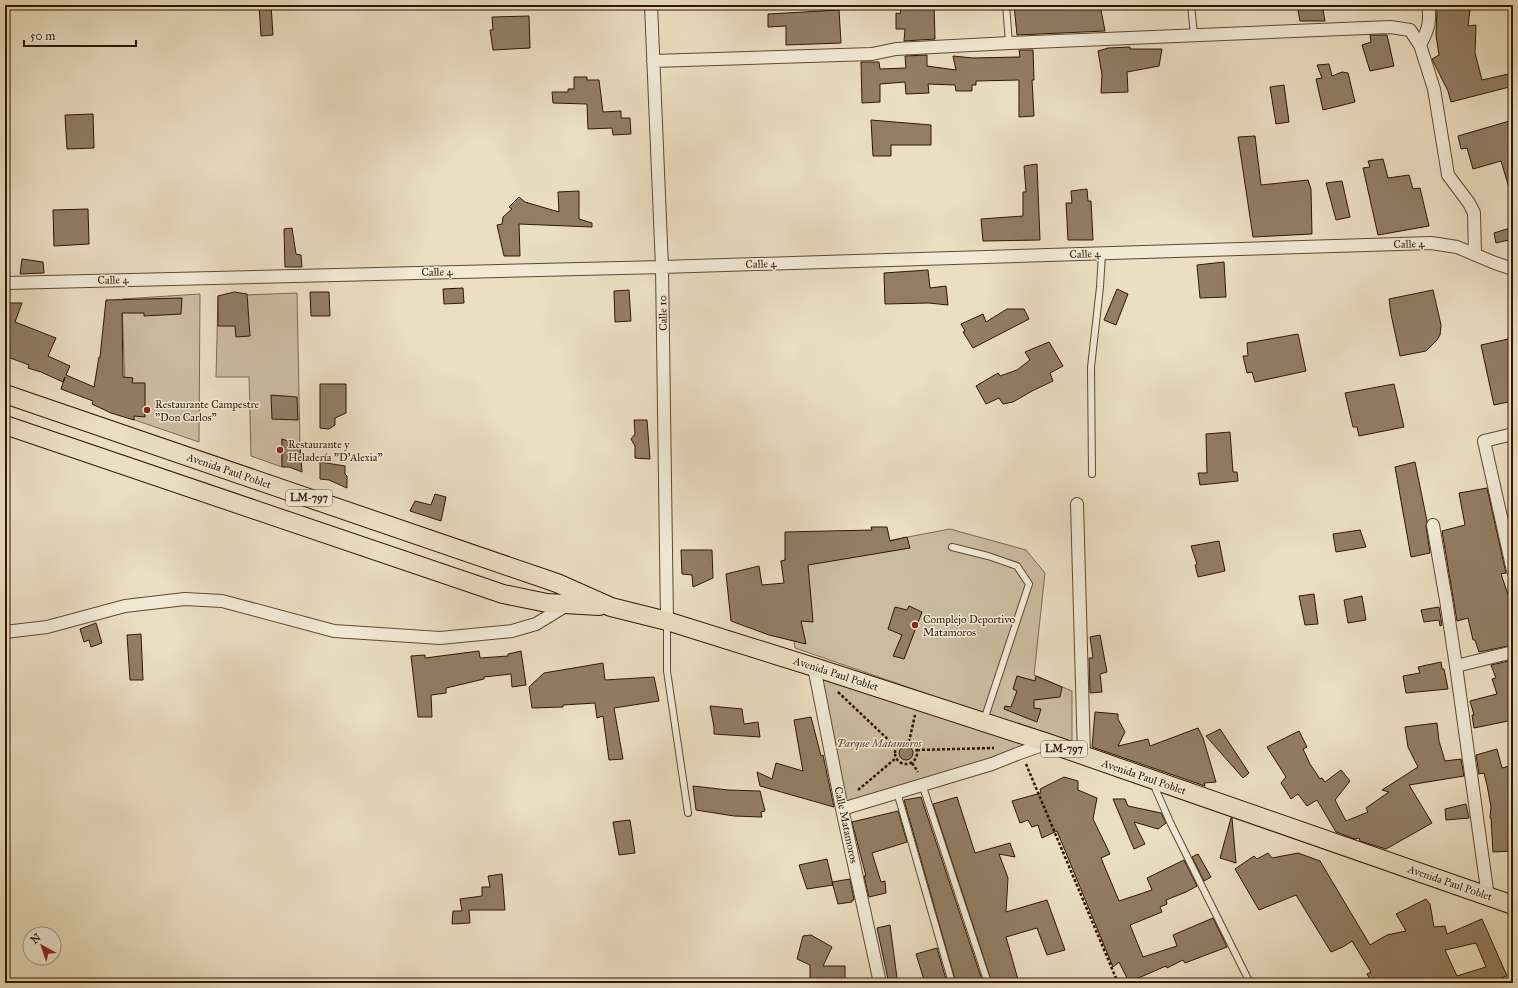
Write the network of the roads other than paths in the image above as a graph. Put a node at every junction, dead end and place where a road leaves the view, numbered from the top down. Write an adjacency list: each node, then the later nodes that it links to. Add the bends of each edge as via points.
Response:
1 (651, 5): 8 (street, Calle 10)
2 (1006, 5): 6 (lane)
3 (1191, 5): 5 (lane)
4 (1428, 5): 7 (street, via 1428,32)
5 (1194, 35): 6 (street); 7 (street, via 1390,27 1410,30)
6 (1008, 43): 8 (street, via 896,49 872,54)
7 (1420, 44): 10 (street, via 1434,89 1448,175 1474,213)
8 (653, 61): 11 (street, Calle 10)
9 (1102, 253): 10 (street, Calle 4, via 1431,243 1457,246); 11 (street, Calle 4); 17 (lane, via 1091,367)
10 (1475, 254): 12 (street, Calle 4)
11 (662, 267): 13 (street, Calle 4); 24 (street, Calle 10)
12 (1513, 269)
13 (5, 283)
14 (5, 394): 23 (main road, Avenida Paul Poblet / LM-797, via 557,583)
15 (5, 425): 22 (main road, Avenida Paul Poblet / LM-797, via 503,594 547,603)
16 (1513, 434): 21 (street, via 1484,441)
17 (1092, 474)
18 (1077, 504): 31 (street)
19 (1433, 525): 27 (street)
20 (952, 546): 29 (lane, via 1016,566 1029,584)
21 (1513, 571)
22 (568, 604): 23 (main road, Avenida Paul Poblet / LM-797); 25 (street, via 536,624 512,631 440,638 334,631 222,601 185,599 125,606 47,627)
23 (611, 607): 24 (main road, Avenida Paul Poblet / LM-797)
24 (667, 621): 28 (main road, Avenida Paul Poblet / LM-797); 36 (lane, via 667,670)
25 (5, 632)
26 (1513, 652): 27 (street)
27 (1456, 666): 37 (street)
28 (815, 673): 29 (main road, Avenida Paul Poblet / LM-797); 35 (street, Calle Matamoros)
29 (983, 722): 30 (main road, Avenida Paul Poblet / LM-797)
30 (1048, 744): 31 (main road, Avenida Paul Poblet / LM-797); 33 (street, via 992,764)
31 (1084, 756): 32 (main road, Avenida Paul Poblet / LM-797)
32 (1152, 780): 37 (main road, Avenida Paul Poblet / LM-797); 42 (lane, via 1170,822)
33 (922, 781): 34 (street); 41 (lane)
34 (897, 792): 35 (street); 40 (lane)
35 (842, 809): 39 (street, Calle Matamoros)
36 (688, 813)
37 (1488, 896): 38 (main road, Avenida Paul Poblet / LM-797)
38 (1513, 905)
39 (880, 983)
40 (952, 983)
41 (988, 983)
42 (1250, 983)

